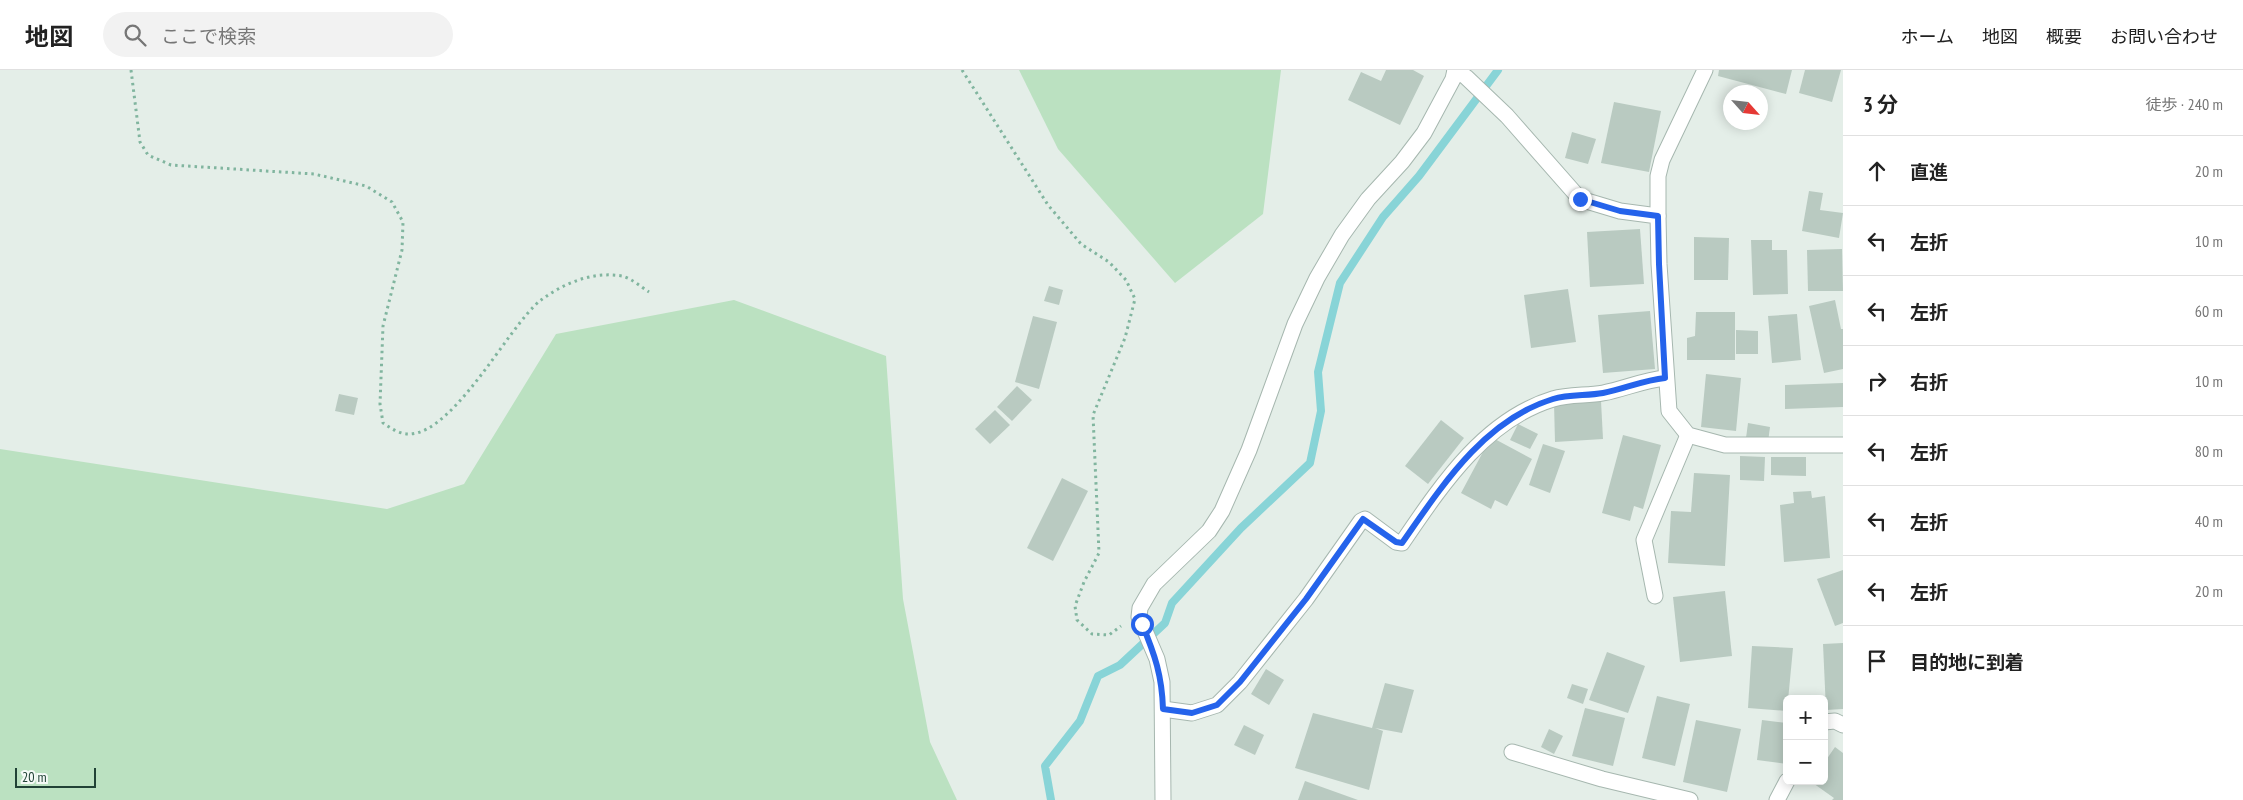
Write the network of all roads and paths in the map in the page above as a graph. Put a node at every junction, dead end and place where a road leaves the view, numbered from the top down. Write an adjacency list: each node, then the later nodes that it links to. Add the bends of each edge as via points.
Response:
1 (131, 70): 5 (path, via 140,142 148,155 171,165 314,174 366,186 392,202 403,222 402,250 384,326 380,404 383,423 400,433 420,432 440,421 462,400 539,301 569,282 624,276)
2 (962, 70): 10 (path, via 1048,205 1081,244 1109,262 1126,280 1135,299 1125,338 1093,414 1099,553 1075,606 1077,620 1092,634 1110,635 1125,623)
3 (1705, 70): 4 (street, via 1662,160 1658,176)
4 (1658, 216): 6 (street); 10 (street, via 1620,211 1580,199 1507,116 1455,70 1424,134 1368,199 1317,278 1295,324 1250,450 1222,511 1209,531 1154,584 1140,608)
5 (649, 292)
6 (1665, 378): 7 (street, via 1669,411); 11 (street, via 1603,393 1556,398 1516,415 1493,430 1438,491 1402,543 1361,520 1306,599 1240,682 1217,705 1192,713)
7 (1688, 435): 8 (street, via 1724,445); 9 (street, via 1644,540)
8 (1843, 445)
9 (1655, 596)
10 (1141, 621): 11 (street, via 1157,659)
11 (1163, 709): 16 (street)
12 (1828, 722): 13 (street)
13 (1843, 725)
14 (1512, 752): 17 (street)
15 (1785, 785): 18 (street)
16 (1163, 800)
17 (1690, 800)
18 (1777, 800)

